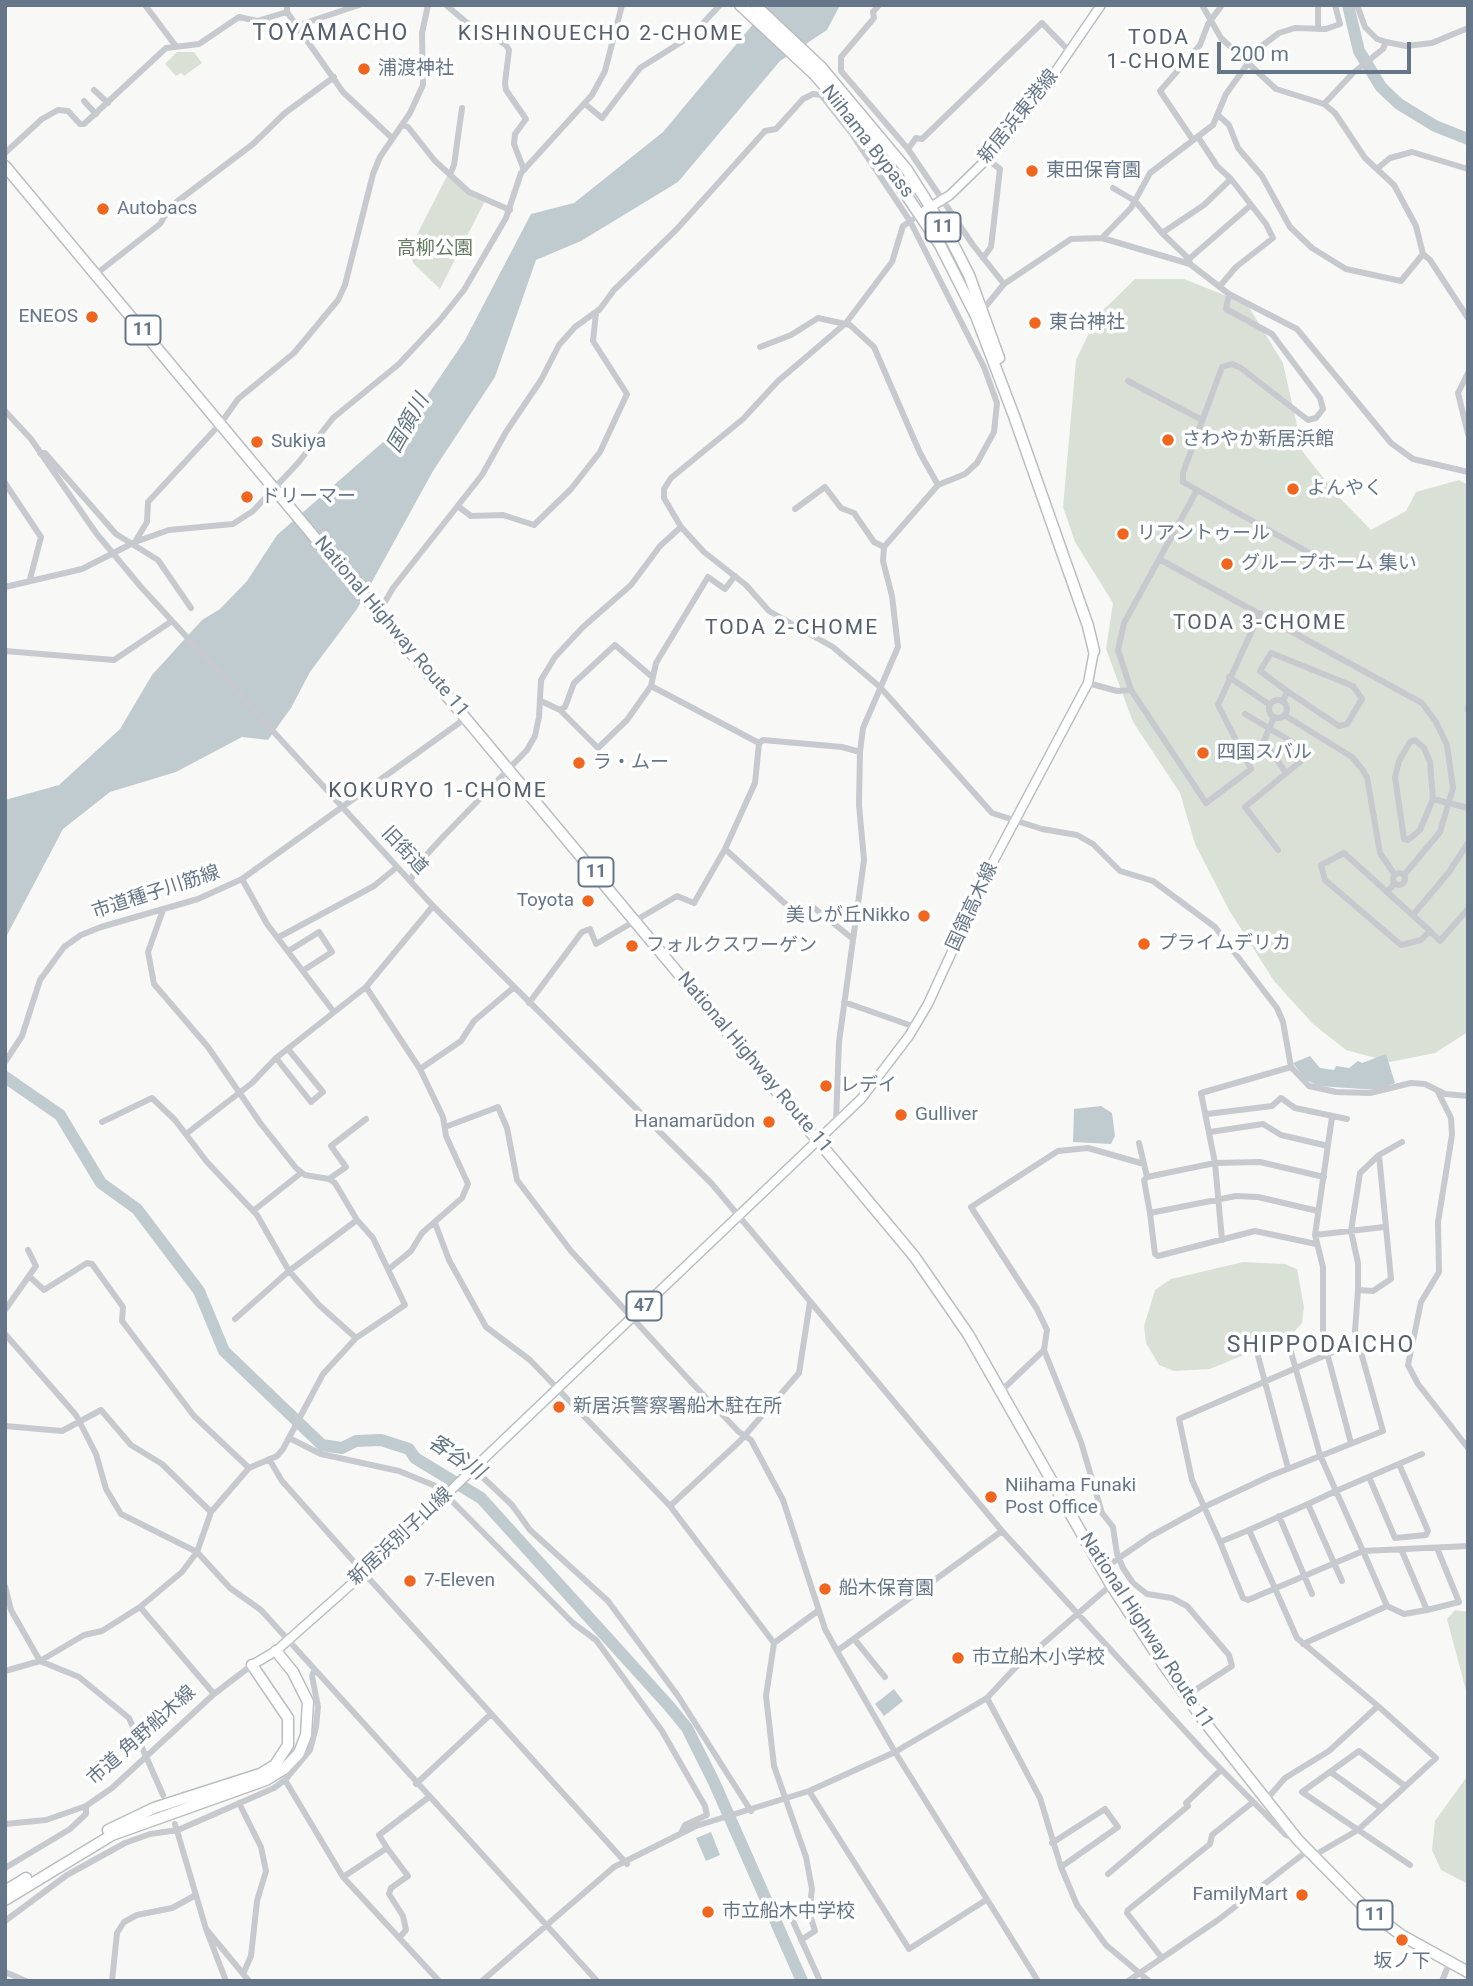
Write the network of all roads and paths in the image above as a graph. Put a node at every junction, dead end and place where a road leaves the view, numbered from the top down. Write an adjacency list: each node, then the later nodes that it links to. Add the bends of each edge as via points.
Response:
1 (145, 5): 22 (street)
2 (359, 5): 18 (street)
3 (428, 5): 35 (street, via 422,33 423,85)
4 (446, 5): 44 (street, via 509,50 506,90 526,119 514,144)
5 (622, 5): 30 (street, via 605,71)
6 (720, 5): 30 (street, via 691,36 640,68 602,118)
7 (740, 5): 25 (highway, Niihama Bypass / 11)
8 (755, 5): 25 (highway, Niihama Bypass / 11)
9 (879, 5): 38 (street, via 839,64)
10 (1101, 5): 23 (main road, 新居浜東港線)
11 (1202, 5): 17 (street)
12 (1222, 5): 17 (street)
13 (1318, 5): 20 (street)
14 (1335, 5): 20 (street, via 1340,24)
15 (1357, 5): 21 (street, via 1366,27)
16 (287, 9): 18 (street); 22 (street, via 257,21 239,17 199,44)
17 (1210, 21): 24 (street, via 1220,38); 37 (street, via 1200,45 1160,91)
18 (299, 25): 26 (street)
19 (1468, 28): 21 (street, via 1432,43 1406,46)
20 (1318, 29): 24 (street, via 1279,33 1259,48)
21 (1386, 42): 31 (street)
22 (175, 45): 29 (street, via 166,48)
23 (1070, 52): 38 (street, via 1042,23); 40 (main road, 新居浜東港線)
24 (1249, 63): 31 (street, via 1276,89); 34 (street, via 1226,94)
25 (818, 71): 51 (highway, Niihama Bypass / 11, via 875,129); 53 (highway, Niihama Bypass / 11)
26 (334, 78): 36 (street); 60 (street, via 170,207 160,224)
27 (94, 90): 29 (street)
28 (84, 101): 33 (street)
29 (108, 103): 33 (street)
30 (585, 104): 44 (street)
31 (1324, 104): 42 (street)
32 (462, 108): 45 (street)
33 (96, 114): 39 (street, via 80,124 68,111 58,110 41,119)
34 (1219, 116): 37 (street); 57 (street, via 1262,176 1290,227 1312,248 1346,269 1401,282)
35 (402, 125): 36 (street); 45 (street)
36 (392, 138): 73 (street, via 373,174 338,300 294,353 238,399)
37 (1195, 138): 46 (street); 49 (street, via 1150,173)
38 (908, 149): 48 (street)
39 (5, 153)
40 (987, 159): 48 (main road, 新居浜東港線); 58 (street, via 1000,169 991,247)
41 (5, 166): 60 (highway, National Highway Route 11 / 11)
42 (1378, 168): 43 (street, via 1390,158 1412,152); 57 (street, via 1405,204)
43 (1468, 169)
44 (524, 170): 52 (street)
45 (450, 175): 52 (street, via 475,196)
46 (1231, 179): 50 (street); 55 (street, via 1204,205)
47 (1112, 188): 49 (street)
48 (942, 201): 51 (main road, 新居浜東港線); 58 (street)
49 (1135, 201): 55 (street); 56 (street)
50 (1251, 205): 59 (street); 62 (street, via 1273,238)
51 (931, 208): 53 (main road, 新居浜東港線); 65 (highway, Niihama Bypass / 11, via 960,257)
52 (509, 210): 79 (street, via 454,304 399,364 333,418)
53 (921, 214): 54 (street); 65 (highway, Niihama Bypass / 11)
54 (911, 221): 64 (street, via 852,134 821,95 813,94 776,129 765,131); 67 (street, via 903,226 891,262); 78 (street, via 984,367 997,403 995,432 977,463 965,474)
55 (1163, 233): 59 (street)
56 (1102, 238): 59 (street); 61 (street, via 1071,239)
57 (1423, 254): 66 (street)
58 (983, 258): 61 (street)
59 (1190, 262): 62 (street)
60 (96, 274): 73 (highway, National Highway Route 11 / 11)
61 (1004, 284): 65 (street)
62 (1220, 286): 63 (street)
63 (1229, 294): 72 (street, via 1226,309 1272,334 1320,398 1323,409 1308,420 1232,364 1218,373); 76 (street, via 1297,329 1391,443 1413,459)
64 (596, 313): 81 (street, via 559,345); 81 (street, via 593,341 627,394 600,452 534,525 503,514 471,516)
65 (980, 313): 96 (highway, Niihama Bypass / 11)
66 (1468, 318)
67 (846, 323): 68 (street, via 818,318); 78 (street, via 874,347); 83 (street, via 778,381 743,419 671,478 664,498)
68 (760, 347)
69 (1468, 373): 74 (street, via 1458,393)
70 (1128, 381): 72 (street)
71 (5, 411): 75 (street, 旧街道)
72 (1202, 420): 80 (street, via 1183,473 1183,482)
73 (221, 424): 79 (highway, National Highway Route 11 / 11); 84 (street, via 148,502 147,522)
74 (1468, 433)
75 (40, 453): 84 (street, via 45,453 116,534); 86 (street, 旧街道)
76 (1468, 472)
77 (5, 483): 90 (street, via 41,537)
78 (937, 485): 85 (street)
79 (277, 491): 84 (street, via 233,524 169,530); 93 (highway, National Highway Route 11 / 11)
80 (1196, 492): 87 (street); 88 (street)
81 (459, 507): 93 (street)
82 (794, 509): 85 (street, via 825,487 841,508 854,513 874,542)
83 (681, 527): 89 (street); 105 (street, via 631,585 555,657 541,680)
84 (132, 544): 86 (street); 92 (street, via 158,560)
85 (884, 547): 102 (street, via 898,647)
86 (112, 553): 90 (street, via 82,569); 95 (street, 旧街道)
87 (1313, 555)
88 (1159, 559): 94 (street); 103 (street, via 1119,638 1118,650)
89 (735, 576): 98 (street, via 725,589 708,578); 102 (street, via 769,611 833,647)
90 (30, 579): 91 (street)
91 (5, 587)
92 (191, 608)
93 (377, 610): 112 (highway, National Highway Route 11 / 11)
94 (1260, 613): 99 (street); 119 (street, via 1422,703 1447,745 1452,769)
95 (173, 623): 97 (street, via 114,660); 120 (street, 旧街道)
96 (1094, 651): 100 (main road, 国領高木線)
97 (5, 652)
98 (651, 676): 101 (street); 108 (street, via 615,645 574,683)
99 (1228, 677): 103 (street, via 1218,705 1251,769 1206,803); 107 (street)
100 (1088, 683): 103 (street); 122 (main road, 国領高木線)
101 (650, 686): 108 (street, via 627,720 598,748); 114 (street)
102 (880, 687): 115 (street, via 863,728); 122 (street, via 992,813)
103 (1131, 690)
104 (1287, 691): 104 (street, via 1260,671 1271,653 1353,686 1363,699 1342,727); 106 (street)
105 (541, 701): 108 (street); 116 (street, via 535,736)
106 (1283, 702): 107 (street); 110 (street)
107 (1270, 705): 111 (street)
108 (560, 710)
109 (1245, 713): 113 (street)
110 (1284, 715): 111 (street); 128 (street, via 1352,757 1362,769 1380,853)
111 (1274, 717): 113 (street)
112 (466, 718): 116 (highway, National Highway Route 11 / 11); 120 (street, 市道種子川筋線)
113 (1268, 726): 117 (street, via 1264,741); 117 (street, via 1304,749 1301,761)
114 (759, 743): 115 (street); 124 (street, via 755,783)
115 (860, 752): 138 (street, via 864,860)
116 (509, 768): 129 (street, via 421,861); 135 (highway, National Highway Route 11 / 11)
117 (1286, 773): 125 (street, via 1245,807)
118 (1433, 799): 118 (street, via 1420,830 1404,839 1395,777 1399,761 1415,740 1430,762); 119 (street)
119 (1450, 804): 121 (street); 128 (street, via 1434,840 1404,875 1403,884)
120 (343, 808): 126 (street, 旧街道); 127 (street, 市道種子川筋線)
121 (1468, 808)
122 (1016, 820): 146 (main road, 国領高木線); 150 (street, via 1077,835 1120,871 1153,881 1215,927 1277,1008)
123 (1468, 843): 134 (street)
124 (725, 849): 135 (street, via 694,904 677,896); 138 (street, via 801,918 813,907)
125 (1278, 850)
126 (397, 867): 129 (street, 旧街道); 137 (street, via 374,886)
127 (242, 879): 133 (street, 市道種子川筋線); 137 (street)
128 (1395, 879): 130 (street)
129 (410, 881): 131 (street, 旧街道)
130 (1387, 892): 134 (street); 136 (street, via 1344,853 1321,864 1325,880 1401,945 1421,940)
131 (433, 906): 141 (street); 142 (street, 旧街道)
132 (1468, 909): 136 (street, via 1440,941)
133 (163, 910): 149 (street, 市道種子川筋線, via 101,927 64,947 40,980 22,1036); 153 (street, via 148,952 154,984 208,1047)
134 (1413, 915): 136 (street)
135 (635, 918): 144 (street, via 596,944 590,929 582,932); 164 (highway, National Highway Route 11 / 11)
136 (1430, 931)
137 (279, 937): 139 (street)
138 (853, 939): 143 (street)
139 (290, 950): 140 (street); 140 (street, via 319,932 332,952)
140 (304, 970): 145 (street)
141 (366, 987): 145 (street); 151 (street)
142 (513, 988): 144 (street, 旧街道); 151 (street, via 474,1021 461,1041)
143 (844, 1002): 146 (street); 159 (street)
144 (530, 1003): 179 (street, 旧街道, via 627,1096)
145 (334, 1012): 147 (street)
146 (915, 1027): 159 (main road, 国領高木線, via 861,1099)
147 (288, 1049): 148 (street); 148 (street, via 323,1092 311,1102)
148 (276, 1058): 153 (street)
149 (6, 1061)
150 (1291, 1067): 152 (street, via 1309,1086 1336,1092 1383,1092 1411,1083); 155 (street, via 1201,1094)
151 (420, 1069): 161 (street)
152 (1437, 1090): 154 (street); 212 (street, via 1451,1118 1452,1135 1438,1222 1439,1272 1421,1302 1408,1365)
153 (238, 1092): 163 (street); 171 (street)
154 (1468, 1096)
155 (1206, 1114): 156 (street, via 1272,1107 1281,1098 1295,1108); 162 (street)
156 (1332, 1117): 158 (street); 167 (street)
157 (366, 1119): 174 (street, via 331,1146 346,1167)
158 (1347, 1119)
159 (836, 1121): 164 (main road, 国領高木線)
160 (103, 1122): 163 (street, via 152,1098)
161 (445, 1127): 181 (street, via 467,1192); 195 (street, via 498,1107 508,1128 517,1180 571,1251)
162 (1210, 1132): 167 (street, via 1263,1124 1281,1135); 169 (street)
163 (186, 1134): 176 (street)
164 (816, 1139): 179 (main road, 新居浜別子山線 / 47); 206 (highway, National Highway Route 11 / 11, via 940,1290)
165 (1402, 1142): 168 (street)
166 (1139, 1143): 170 (street)
167 (1328, 1146): 173 (street)
168 (1379, 1155): 182 (street); 183 (street, via 1360,1173)
169 (1215, 1163): 172 (street); 173 (street, via 1260,1162); 175 (street)
170 (1144, 1164): 172 (street); 199 (street, via 1088,1148 1058,1152 971,1207 1037,1309 1046,1330)
171 (301, 1173): 174 (street); 176 (street)
172 (1147, 1177): 178 (street)
173 (1324, 1177): 177 (street)
174 (329, 1179): 180 (street)
175 (1219, 1199): 177 (street, via 1258,1197); 178 (street); 185 (street)
176 (253, 1211): 189 (street)
177 (1318, 1211): 184 (street)
178 (1150, 1213): 185 (street, via 1158,1256)
179 (738, 1214): 192 (street, 旧街道); 195 (main road, 新居浜別子山線 / 47)
180 (357, 1220): 188 (street, via 373,1238); 189 (street)
181 (435, 1223): 188 (street); 205 (street, via 449,1260 486,1327 516,1346)
182 (1384, 1227): 183 (street); 191 (street, via 1391,1279 1374,1292)
183 (1351, 1231): 184 (street); 191 (street)
184 (1315, 1235): 186 (street)
185 (1222, 1240): 186 (street, via 1255,1231)
186 (1316, 1244): 201 (street, via 1324,1266)
187 (28, 1250): 190 (street, via 36,1266)
188 (389, 1269): 197 (street, via 405,1305)
189 (289, 1271): 194 (street); 197 (street)
190 (30, 1277): 193 (street); 217 (street, via 44,1290 86,1263 92,1264 123,1307 122,1321 194,1416)
191 (1358, 1290): 198 (street)
192 (810, 1302): 209 (street, via 799,1373); 229 (street, 旧街道)
193 (5, 1310)
194 (235, 1319)
195 (632, 1319): 205 (main road, 新居浜別子山線 / 47); 209 (street)
196 (5, 1334): 207 (street)
197 (356, 1338): 210 (street, via 323,1374)
198 (1358, 1341): 201 (street); 211 (street, via 1383,1431)
199 (1044, 1350): 206 (street); 236 (street, via 1081,1442 1102,1513 1114,1527)
200 (1291, 1352): 203 (street)
201 (1327, 1353): 203 (street); 211 (street)
202 (1258, 1356): 204 (street)
203 (1295, 1367): 204 (street); 214 (street)
204 (1264, 1379): 218 (street); 225 (street, via 1179,1419)
205 (557, 1390): 219 (main road, 新居浜別子山線 / 47); 224 (street)
206 (1001, 1391): 238 (highway, National Highway Route 11 / 11)
207 (80, 1424): 208 (street, via 62,1432); 226 (street, via 101,1410 131,1444 162,1464); 235 (street, via 121,1514)
208 (5, 1426)
209 (745, 1435): 224 (street); 250 (street, via 760,1453 783,1500)
210 (290, 1437): 215 (street, via 283,1450); 222 (street, via 346,1462 399,1471)
211 (1352, 1443): 214 (street)
212 (1468, 1448)
213 (1422, 1454): 216 (street)
214 (1320, 1455): 218 (street); 221 (street)
215 (269, 1459): 217 (street); 239 (street, via 282,1481)
216 (1399, 1464): 220 (street); 220 (street, via 1426,1535 1395,1538)
217 (248, 1468): 226 (street)
218 (1288, 1468): 225 (street)
219 (473, 1471): 222 (main road, 新居浜別子山線 / 47); 285 (street, via 608,1601 678,1696)
220 (1368, 1478): 221 (street)
221 (1336, 1492): 223 (street); 234 (street)
222 (449, 1493): 239 (main road, 新居浜別子山線 / 47); 289 (street, via 573,1623 596,1640 649,1710 708,1815 685,1825)
223 (1308, 1504): 227 (street); 237 (street)
224 (670, 1506): 255 (street)
225 (1203, 1507): 230 (street); 236 (street)
226 (211, 1512): 235 (street)
227 (1279, 1516): 228 (street); 240 (street)
228 (1249, 1530): 230 (street); 244 (street)
229 (1002, 1531): 252 (street, 旧街道); 253 (street)
230 (1220, 1542): 244 (street, via 1243,1598)
231 (1468, 1546): 232 (street)
232 (1437, 1548): 233 (street); 247 (street)
233 (1401, 1549): 234 (street); 251 (street)
234 (1363, 1551): 237 (street); 248 (street)
235 (197, 1552): 249 (street, via 182,1572); 254 (street)
236 (1118, 1557): 238 (street); 265 (street, via 1133,1583 1147,1594 1172,1598 1186,1606 1229,1656 1232,1666)
237 (1334, 1563): 240 (street); 241 (street)
238 (1103, 1569): 242 (highway, National Highway Route 11 / 11)
239 (364, 1573): 254 (main road, 新居浜別子山線 / 47); 268 (street)
240 (1304, 1576): 244 (street); 245 (street)
241 (1342, 1581)
242 (1111, 1585): 252 (street); 265 (highway, National Highway Route 11 / 11)
243 (5, 1586): 259 (street)
244 (1275, 1588): 256 (street)
245 (1312, 1594)
246 (1468, 1600): 247 (street)
247 (1459, 1602): 251 (street)
248 (1387, 1606): 251 (street, via 1404,1615); 256 (street)
249 (140, 1607): 259 (street); 264 (street)
250 (819, 1610): 255 (street); 258 (street)
251 (1427, 1610)
252 (1077, 1615): 266 (street); 271 (street, 旧街道)
253 (855, 1640): 258 (street); 263 (street)
254 (288, 1641): 257 (main road, 新居浜別子山線 / 47); 262 (street)
255 (774, 1643): 279 (street, via 766,1696 768,1730)
256 (1303, 1644): 267 (street)
257 (276, 1651): 260 (main road, 新居浜別子山線 / 47); 302 (highway, via 308,1702 306,1735 299,1753 284,1769 266,1780 112,1835)
258 (837, 1651): 269 (street)
259 (40, 1661): 261 (street); 270 (street, via 79,1677 121,1709 130,1718)
260 (252, 1665): 264 (street, 市道 角野船木線); 300 (highway, via 288,1718 288,1745 275,1765 128,1819)
261 (5, 1671)
262 (314, 1671): 273 (street, via 318,1707 310,1750); 274 (street)
263 (886, 1677)
264 (214, 1694): 270 (street, 市道 角野船木線)
265 (1186, 1696): 280 (highway, National Highway Route 11 / 11)
266 (987, 1698): 269 (street); 291 (street, via 1036,1790)
267 (1378, 1706): 275 (street, via 1436,1758); 280 (street, via 1329,1751 1285,1778)
268 (492, 1714): 274 (street); 294 (street)
269 (895, 1752): 276 (street); 303 (street)
270 (145, 1757): 277 (street); 283 (street, 市道 角野船木線)
271 (1221, 1770): 281 (street, 旧街道); 298 (street, via 1186,1803 1188,1806)
272 (1332, 1773): 275 (street, via 1359,1751); 284 (street); 288 (street, via 1303,1794)
273 (285, 1780): 282 (street); 299 (street)
274 (416, 1784): 278 (street)
275 (1405, 1786): 284 (street)
276 (809, 1791): 279 (street); 303 (street, via 909,1949)
277 (163, 1795)
278 (429, 1797): 292 (street, via 379,1835); 306 (street)
279 (785, 1800): 285 (street); 309 (street, via 813,1889 809,1912 815,1931)
280 (1266, 1800): 290 (highway, National Highway Route 11 / 11)
281 (1253, 1802): 290 (street, 旧街道, via 1286,1835); 310 (street, via 1212,1836 1210,1844 1128,1910)
282 (239, 1803): 287 (street); 314 (street, via 261,1847 266,1871 257,1901 251,1956)
283 (86, 1806): 286 (street, 市道 角野船木線, via 46,1820); 297 (street, via 86,1814 71,1829)
284 (1381, 1808): 288 (street)
285 (749, 1811): 289 (street)
286 (5, 1824)
287 (176, 1827): 301 (street); 305 (street, via 113,1849 35,1896)
288 (1358, 1829): 293 (street); 295 (street)
289 (681, 1833): 294 (street)
290 (1298, 1840): 293 (highway, National Highway Route 11 / 11)
291 (1052, 1843): 296 (street); 296 (street, via 1105,1809 1118,1828)
292 (387, 1848): 299 (street); 308 (street, via 408,1876 391,1888 389,1895 403,1916 406,1930)
293 (1310, 1854): 310 (street); 311 (highway, National Highway Route 11 / 11, via 1362,1905)
294 (627, 1864): 306 (street, via 614,1867)
295 (1410, 1865)
296 (1060, 1867): 315 (street, via 1097,1934)
297 (5, 1868)
298 (1108, 1874)
299 (343, 1877): 308 (street)
300 (5, 1891)
301 (196, 1895): 307 (street); 318 (street, via 172,1908 124,1922 117,1933)
302 (5, 1900)
303 (986, 1900): 324 (street)
304 (787, 1908): 309 (street)
305 (5, 1922)
306 (545, 1923): 316 (street); 322 (street)
307 (206, 1930): 314 (street); 319 (street)
308 (399, 1938): 321 (street)
309 (801, 1940): 323 (street)
310 (1162, 1958): 315 (street)
311 (1449, 1964): 313 (highway, National Highway Route 11 / 11); 327 (street)
312 (5, 1972): 317 (street)
313 (1468, 1972)
314 (243, 1974): 320 (street)
315 (1139, 1974): 325 (street); 326 (street)
316 (594, 1980)
317 (26, 1981)
318 (112, 1981)
319 (226, 1981)
320 (249, 1981)
321 (439, 1981)
322 (482, 1981)
323 (820, 1981)
324 (1038, 1981)
325 (1128, 1981)
326 (1149, 1981)
327 (1442, 1981)

